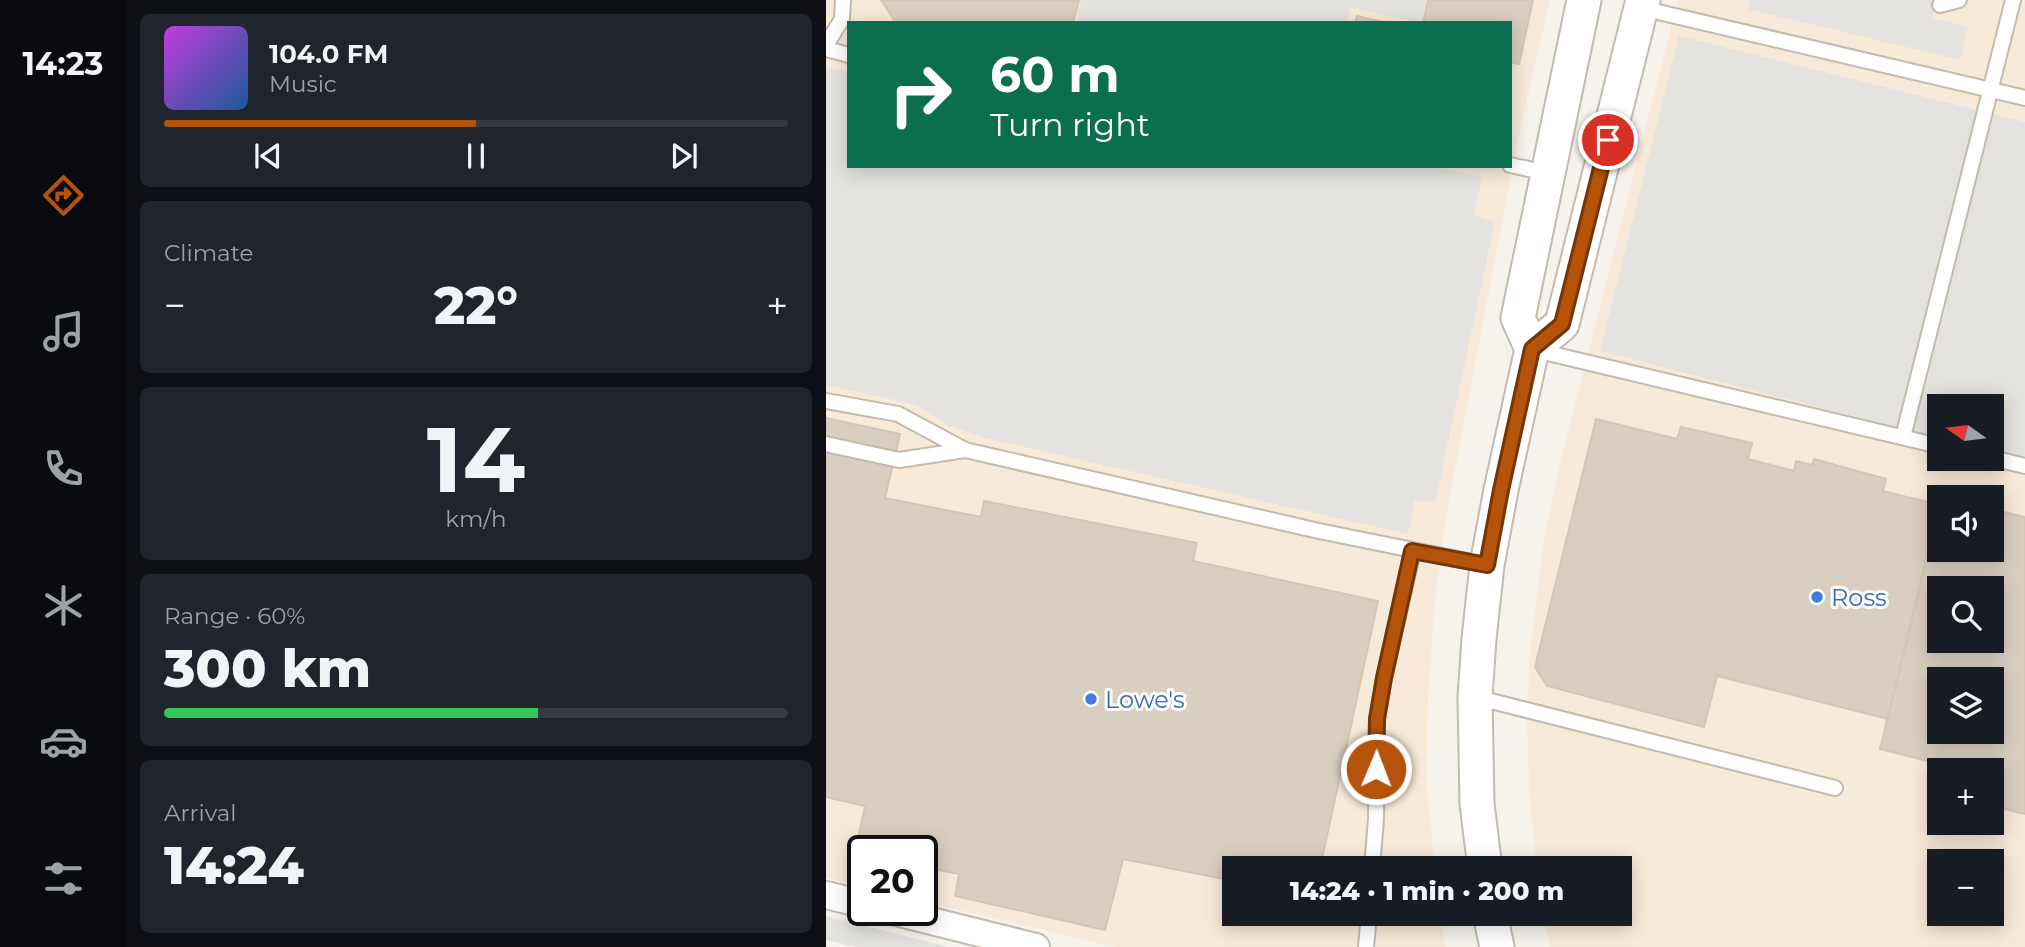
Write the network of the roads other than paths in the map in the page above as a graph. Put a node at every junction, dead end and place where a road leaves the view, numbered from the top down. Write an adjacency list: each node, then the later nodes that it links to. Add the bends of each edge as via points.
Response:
1 (843, 0): 7 (lane, via 842,19)
2 (1584, 0): 12 (street)
3 (1959, 0): 6 (lane)
4 (2013, 0): 9 (lane)
5 (1642, 4): 9 (lane); 13 (street, via 1562,324)
6 (1940, 5)
7 (826, 47): 8 (lane)
8 (847, 54)
9 (1991, 90): 10 (lane); 15 (lane)
10 (2025, 98)
11 (1512, 165): 12 (lane)
12 (1547, 173): 13 (street, via 1518,318)
13 (1532, 349): 15 (lane); 22 (street)
14 (826, 401): 18 (lane, via 898,414)
15 (1903, 437): 16 (lane)
16 (1927, 443)
17 (826, 444): 18 (lane, via 899,460)
18 (965, 450): 21 (lane)
19 (2004, 461): 20 (lane)
20 (2025, 466)
21 (1412, 551): 22 (lane); 25 (lane, via 1377,719)
22 (1487, 565): 23 (street)
23 (1475, 697): 24 (lane); 26 (street, via 1477,804)
24 (1835, 788)
25 (1373, 856)
26 (1484, 856)
27 (826, 895): 28 (street)
28 (847, 900)
29 (938, 923): 32 (street)
30 (1368, 926): 33 (lane)
31 (1493, 926): 34 (street)
32 (1036, 947)
33 (1366, 947)
34 (1497, 947)

